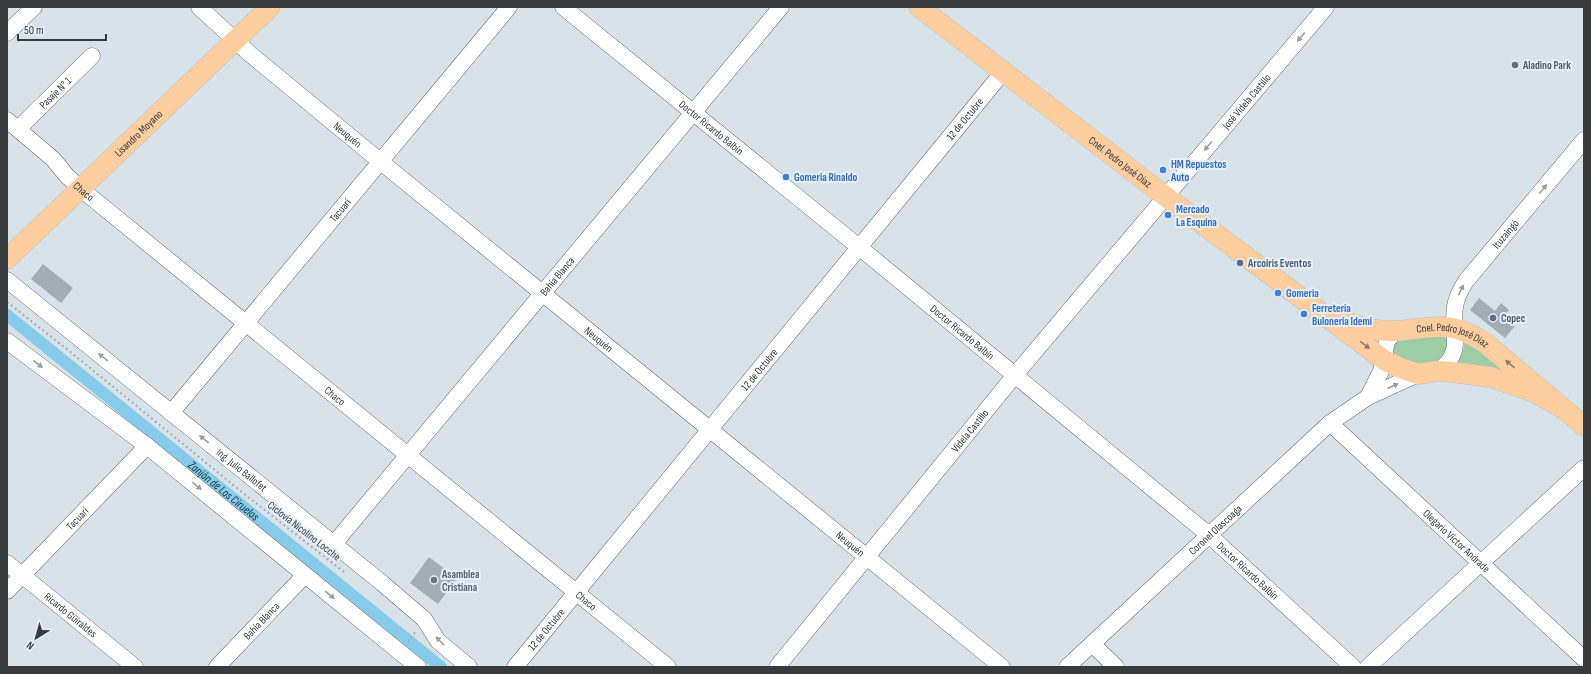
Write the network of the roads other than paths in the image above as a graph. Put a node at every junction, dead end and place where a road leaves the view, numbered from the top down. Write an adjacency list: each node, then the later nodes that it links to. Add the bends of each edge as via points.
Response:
1 (34, 7): 9 (street)
2 (199, 7): 10 (street, Neuquén)
3 (270, 7): 10 (main road, Lisandro Moyano)
4 (509, 7): 16 (street, Tacuarí)
5 (563, 7): 13 (street, Doctor Ricardo Balbín)
6 (781, 7): 13 (street, Bahía Blanca)
7 (1326, 7): 18 (street, José Videla Castillo, one-way to 18)
8 (928, 10): 12 (main road, Cnel. Pedro José Díaz)
9 (7, 33)
10 (235, 41): 16 (street, Neuquén); 17 (main road, Lisandro Moyano)
11 (92, 56): 14 (street, Pasaje N° 1)
12 (1003, 72): 18 (main road, Cnel. Pedro José Díaz); 19 (street, 12 de Octubre)
13 (693, 113): 19 (street, Doctor Ricardo Balbín); 22 (street, Bahía Blanca)
14 (13, 124): 17 (street, Chaco)
15 (1584, 140): 26 (street, Ituzaingó, one-way to 15, via 1455,306 1466,281)
16 (381, 162): 22 (street, Neuquén); 24 (street, Tacuarí)
17 (81, 188): 20 (main road, Lisandro Moyano); 24 (street, Chaco)
18 (1165, 196): 23 (main road, Cnel. Pedro José Díaz); 30 (street, Videla Castillo)
19 (859, 247): 30 (street, Doctor Ricardo Balbín); 36 (street, 12 de Octubre)
20 (7, 259)
21 (7, 280): 33 (street, Ing. Julio Ballofet, one-way to 21)
22 (543, 294): 36 (street, Neuquén); 38 (street, Bahía Blanca)
23 (1323, 313): 25 (main road, Cnel. Pedro José Díaz, via 1365,328); 28 (main road, Cnel. Pedro José Díaz, one-way to 28)
24 (246, 323): 33 (street, Tacuarí); 38 (street, Chaco)
25 (1396, 330): 26 (main road, Cnel. Pedro José Díaz); 28 (street, via 1387,341)
26 (1450, 331): 29 (street, Ituzaingó, via 1454,355 1448,364); 32 (main road, Cnel. Pedro José Díaz, one-way to 26, via 1484,342 1470,333)
27 (7, 341): 37 (street, one-way to 37)
28 (1397, 363): 29 (main road, Cnel. Pedro José Díaz); 31 (street, Coronel Olascoaga, one-way to 28); 31 (street, Coronel Olascoaga, via 1378,377)
29 (1438, 371): 32 (main road, Cnel. Pedro José Díaz, via 1490,377 1534,392)
30 (1015, 374): 40 (street, Doctor Ricardo Balbín); 42 (street, Videla Castillo)
31 (1368, 397): 34 (street, Coronel Olascoaga)
32 (1561, 407): 35 (main road, Cnel. Pedro José Díaz)
33 (171, 413): 41 (street, Ing. Julio Ballofet, one-way to 33)
34 (1330, 423): 40 (street, Coronel Olascoaga); 44 (street, Olegario Víctor Andrade)
35 (1584, 426)
36 (710, 429): 42 (street, Neuquén); 48 (street, 12 de Octubre)
37 (147, 446): 45 (street, Tacuarí); 46 (street, one-way to 46)
38 (408, 454): 41 (street, Bahía Blanca); 48 (street, Chaco)
39 (1584, 468): 44 (street)
40 (1209, 535): 49 (street, Coronel Olascoaga); 61 (street, Doctor Ricardo Balbín)
41 (333, 545): 54 (street, Ing. Julio Ballofet, one-way to 41, via 438,640 424,619)
42 (867, 556): 57 (street, Videla Castillo); 58 (street, Neuquén)
43 (7, 563): 45 (street, Ricardo Güiraldes)
44 (1481, 565): 50 (street, Olegario Víctor Andrade); 62 (street)
45 (22, 575): 47 (street, Tacuarí); 51 (street, Ricardo Güiraldes)
46 (305, 575): 52 (street, Bahía Blanca); 53 (street, one-way to 53)
47 (7, 591)
48 (576, 592): 55 (street, 12 de Octubre); 56 (street, Chaco)
49 (1092, 644): 59 (street, Coronel Olascoaga); 60 (street)
50 (1584, 659)
51 (135, 667)
52 (217, 667)
53 (418, 667)
54 (469, 667)
55 (515, 667)
56 (668, 667)
57 (777, 667)
58 (1002, 667)
59 (1067, 667)
60 (1116, 667)
61 (1354, 667)
62 (1368, 667)

